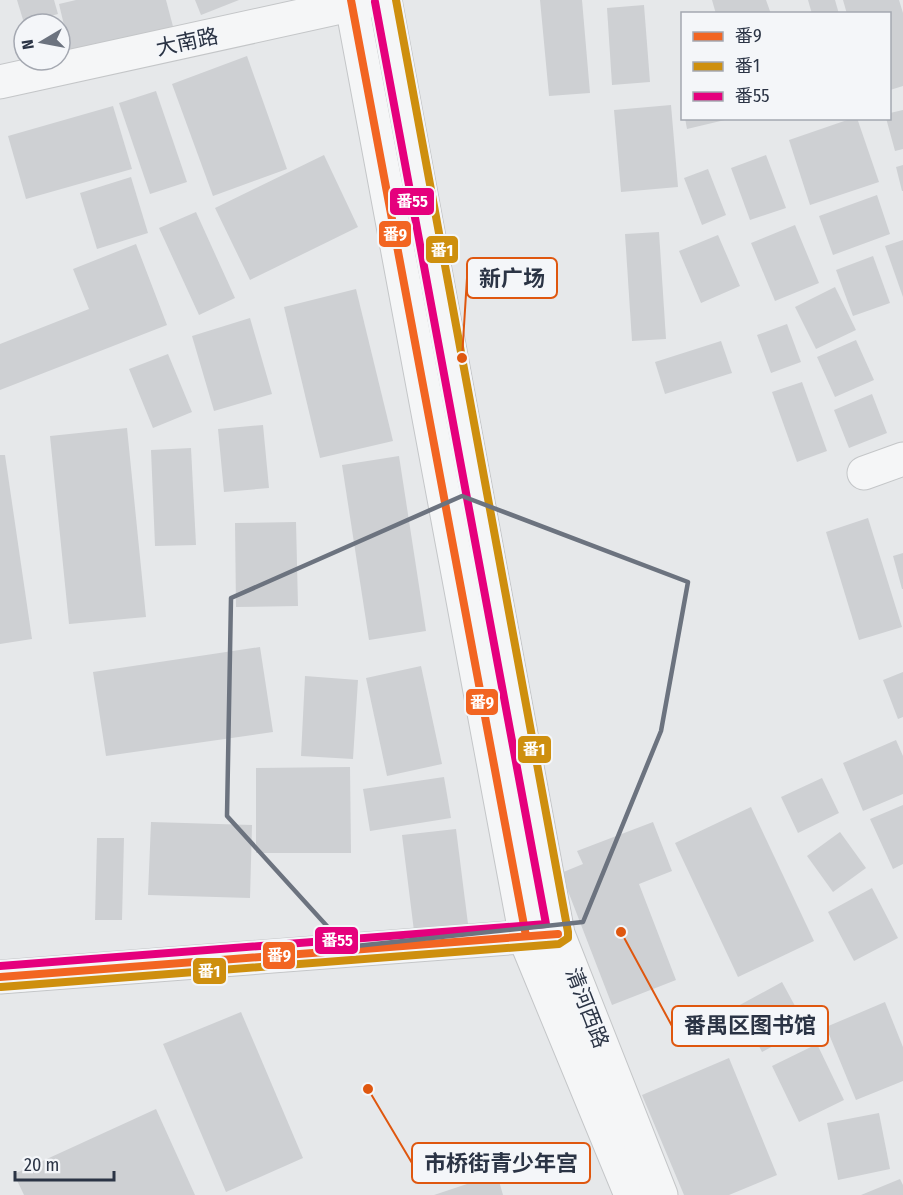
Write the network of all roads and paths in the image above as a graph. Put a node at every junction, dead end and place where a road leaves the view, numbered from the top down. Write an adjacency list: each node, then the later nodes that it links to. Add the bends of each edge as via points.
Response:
1 (385, 0): 6 (street, 清河西路)
2 (360, 2): 3 (street, 大南路); 7 (street, 清河西路)
3 (0, 82)
4 (903, 459): 5 (street)
5 (864, 473)
6 (558, 934): 7 (street); 10 (street, 清河西路)
7 (526, 936): 8 (street); 9 (street, 清河西路)
8 (0, 977)
9 (631, 1195)
10 (661, 1195)

